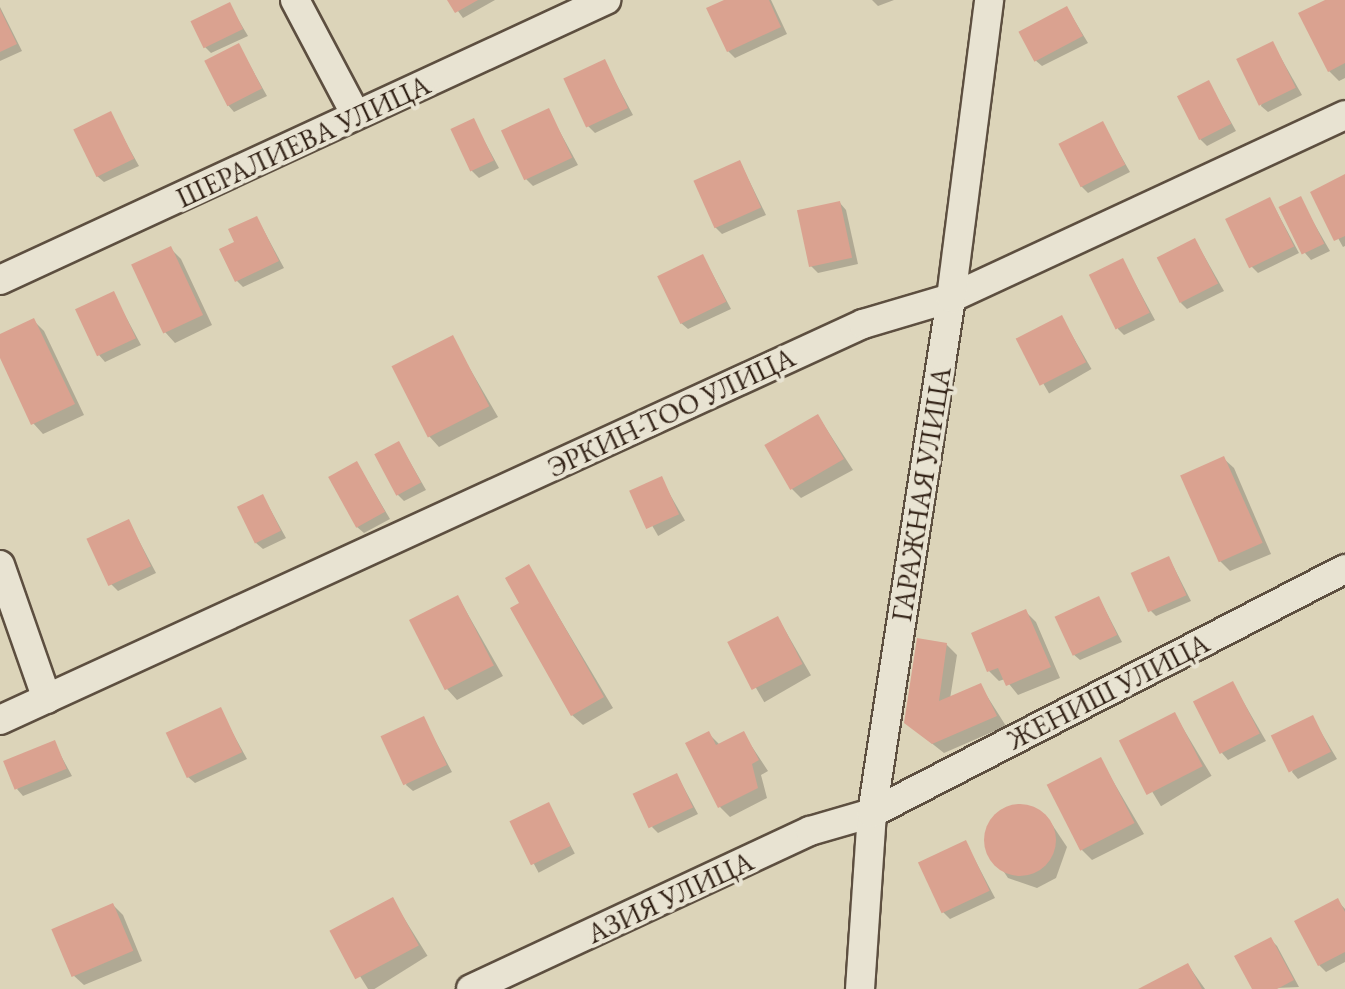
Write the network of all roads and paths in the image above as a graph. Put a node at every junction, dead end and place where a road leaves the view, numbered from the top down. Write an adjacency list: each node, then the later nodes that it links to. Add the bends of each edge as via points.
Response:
1 (295, 0): 4 (street)
2 (606, 0): 4 (street, ШЕРАЛИЕВА УЛИЦА)
3 (989, 0): 7 (street, ГАРАЖНАЯ УЛИЦА)
4 (356, 115): 6 (street, ШЕРАЛИЕВА УЛИЦА)
5 (1345, 115): 7 (street, ЭРКИН-ТОО УЛИЦА)
6 (0, 280)
7 (951, 298): 10 (street, ЭРКИН-ТОО УЛИЦА, via 863,324); 12 (street, ГАРАЖНАЯ УЛИЦА)
8 (0, 565): 10 (street)
9 (1345, 569): 12 (street, ЖЕНИШ УЛИЦА)
10 (47, 699): 11 (street, ЭРКИН-ТОО УЛИЦА)
11 (0, 720)
12 (872, 813): 13 (street, АЗИЯ УЛИЦА, via 810,831); 14 (street, ГАРАЖНАЯ УЛИЦА)
13 (471, 989)
14 (860, 989)

